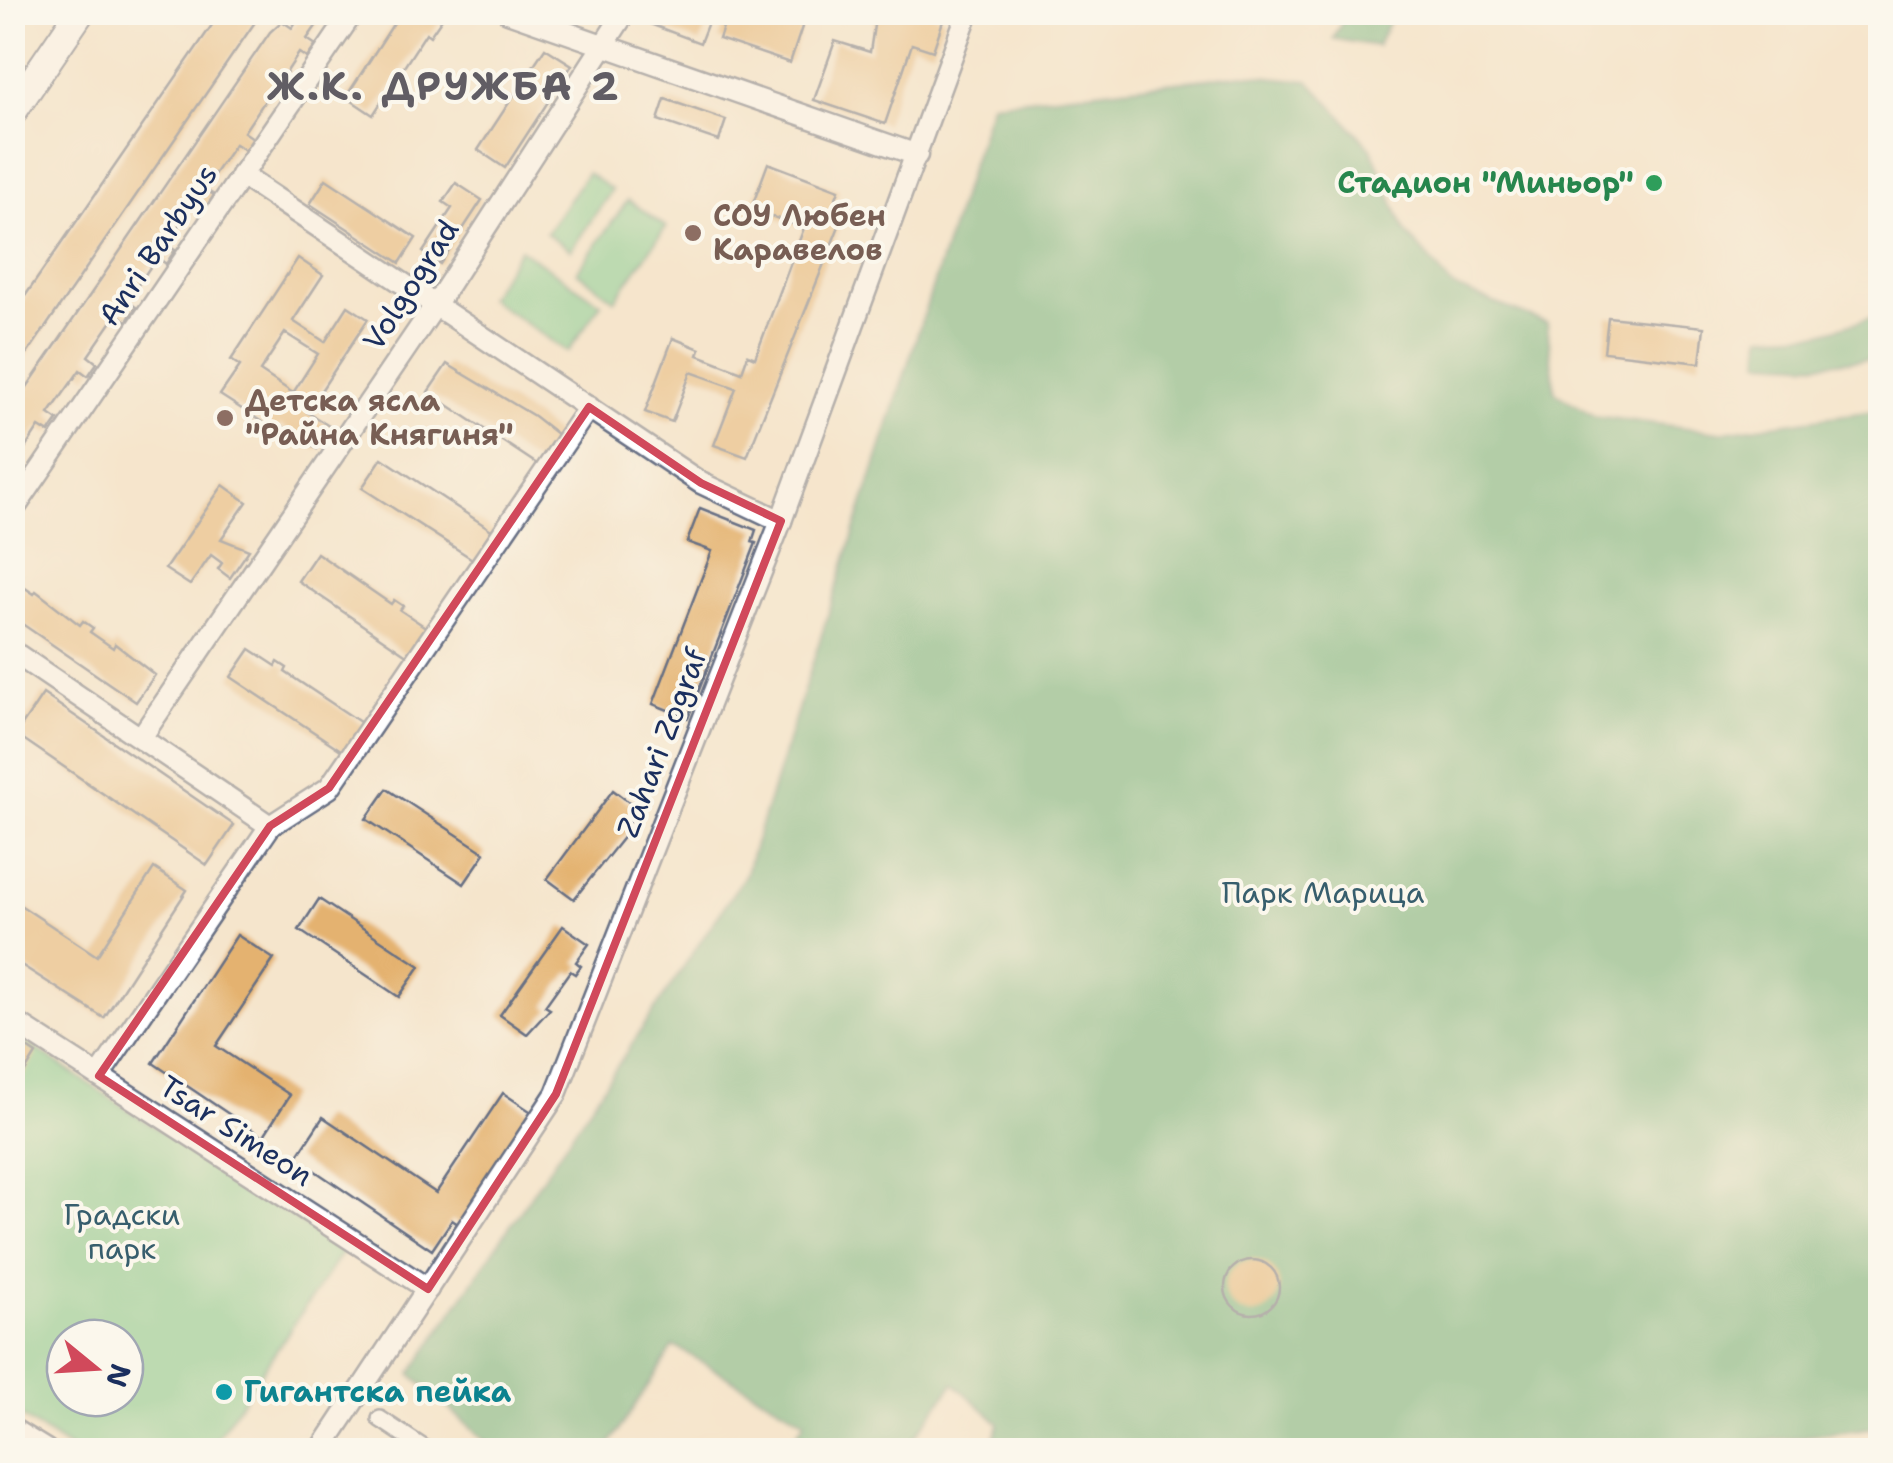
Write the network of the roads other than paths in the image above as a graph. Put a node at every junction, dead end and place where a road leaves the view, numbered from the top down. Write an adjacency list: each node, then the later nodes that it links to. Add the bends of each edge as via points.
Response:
1 (80, 12): 7 (street)
2 (353, 12): 9 (street, Anri Barbyus)
3 (508, 12): 6 (street)
4 (624, 12): 6 (street, Volgograd)
5 (968, 12): 8 (street, Zahari Zograf)
6 (601, 45): 8 (street); 10 (street, Volgograd)
7 (12, 112)
8 (917, 155): 13 (street, Zahari Zograf)
9 (241, 175): 10 (street); 12 (street, Anri Barbyus)
10 (436, 304): 11 (street); 15 (street, Volgograd)
11 (589, 406): 13 (street, via 701,483); 16 (street, via 330,788)
12 (12, 512)
13 (782, 521): 19 (street, Zahari Zograf, via 556,1094)
14 (12, 652): 15 (street)
15 (142, 736): 16 (street)
16 (270, 826): 18 (street)
17 (12, 1020): 18 (street, Tsar Simeon)
18 (99, 1076): 19 (street, Tsar Simeon)
19 (428, 1289): 23 (street, Zahari Zograf)
20 (380, 1419): 24 (street)
21 (12, 1429): 22 (street)
22 (46, 1450)
23 (322, 1450)
24 (426, 1450)

